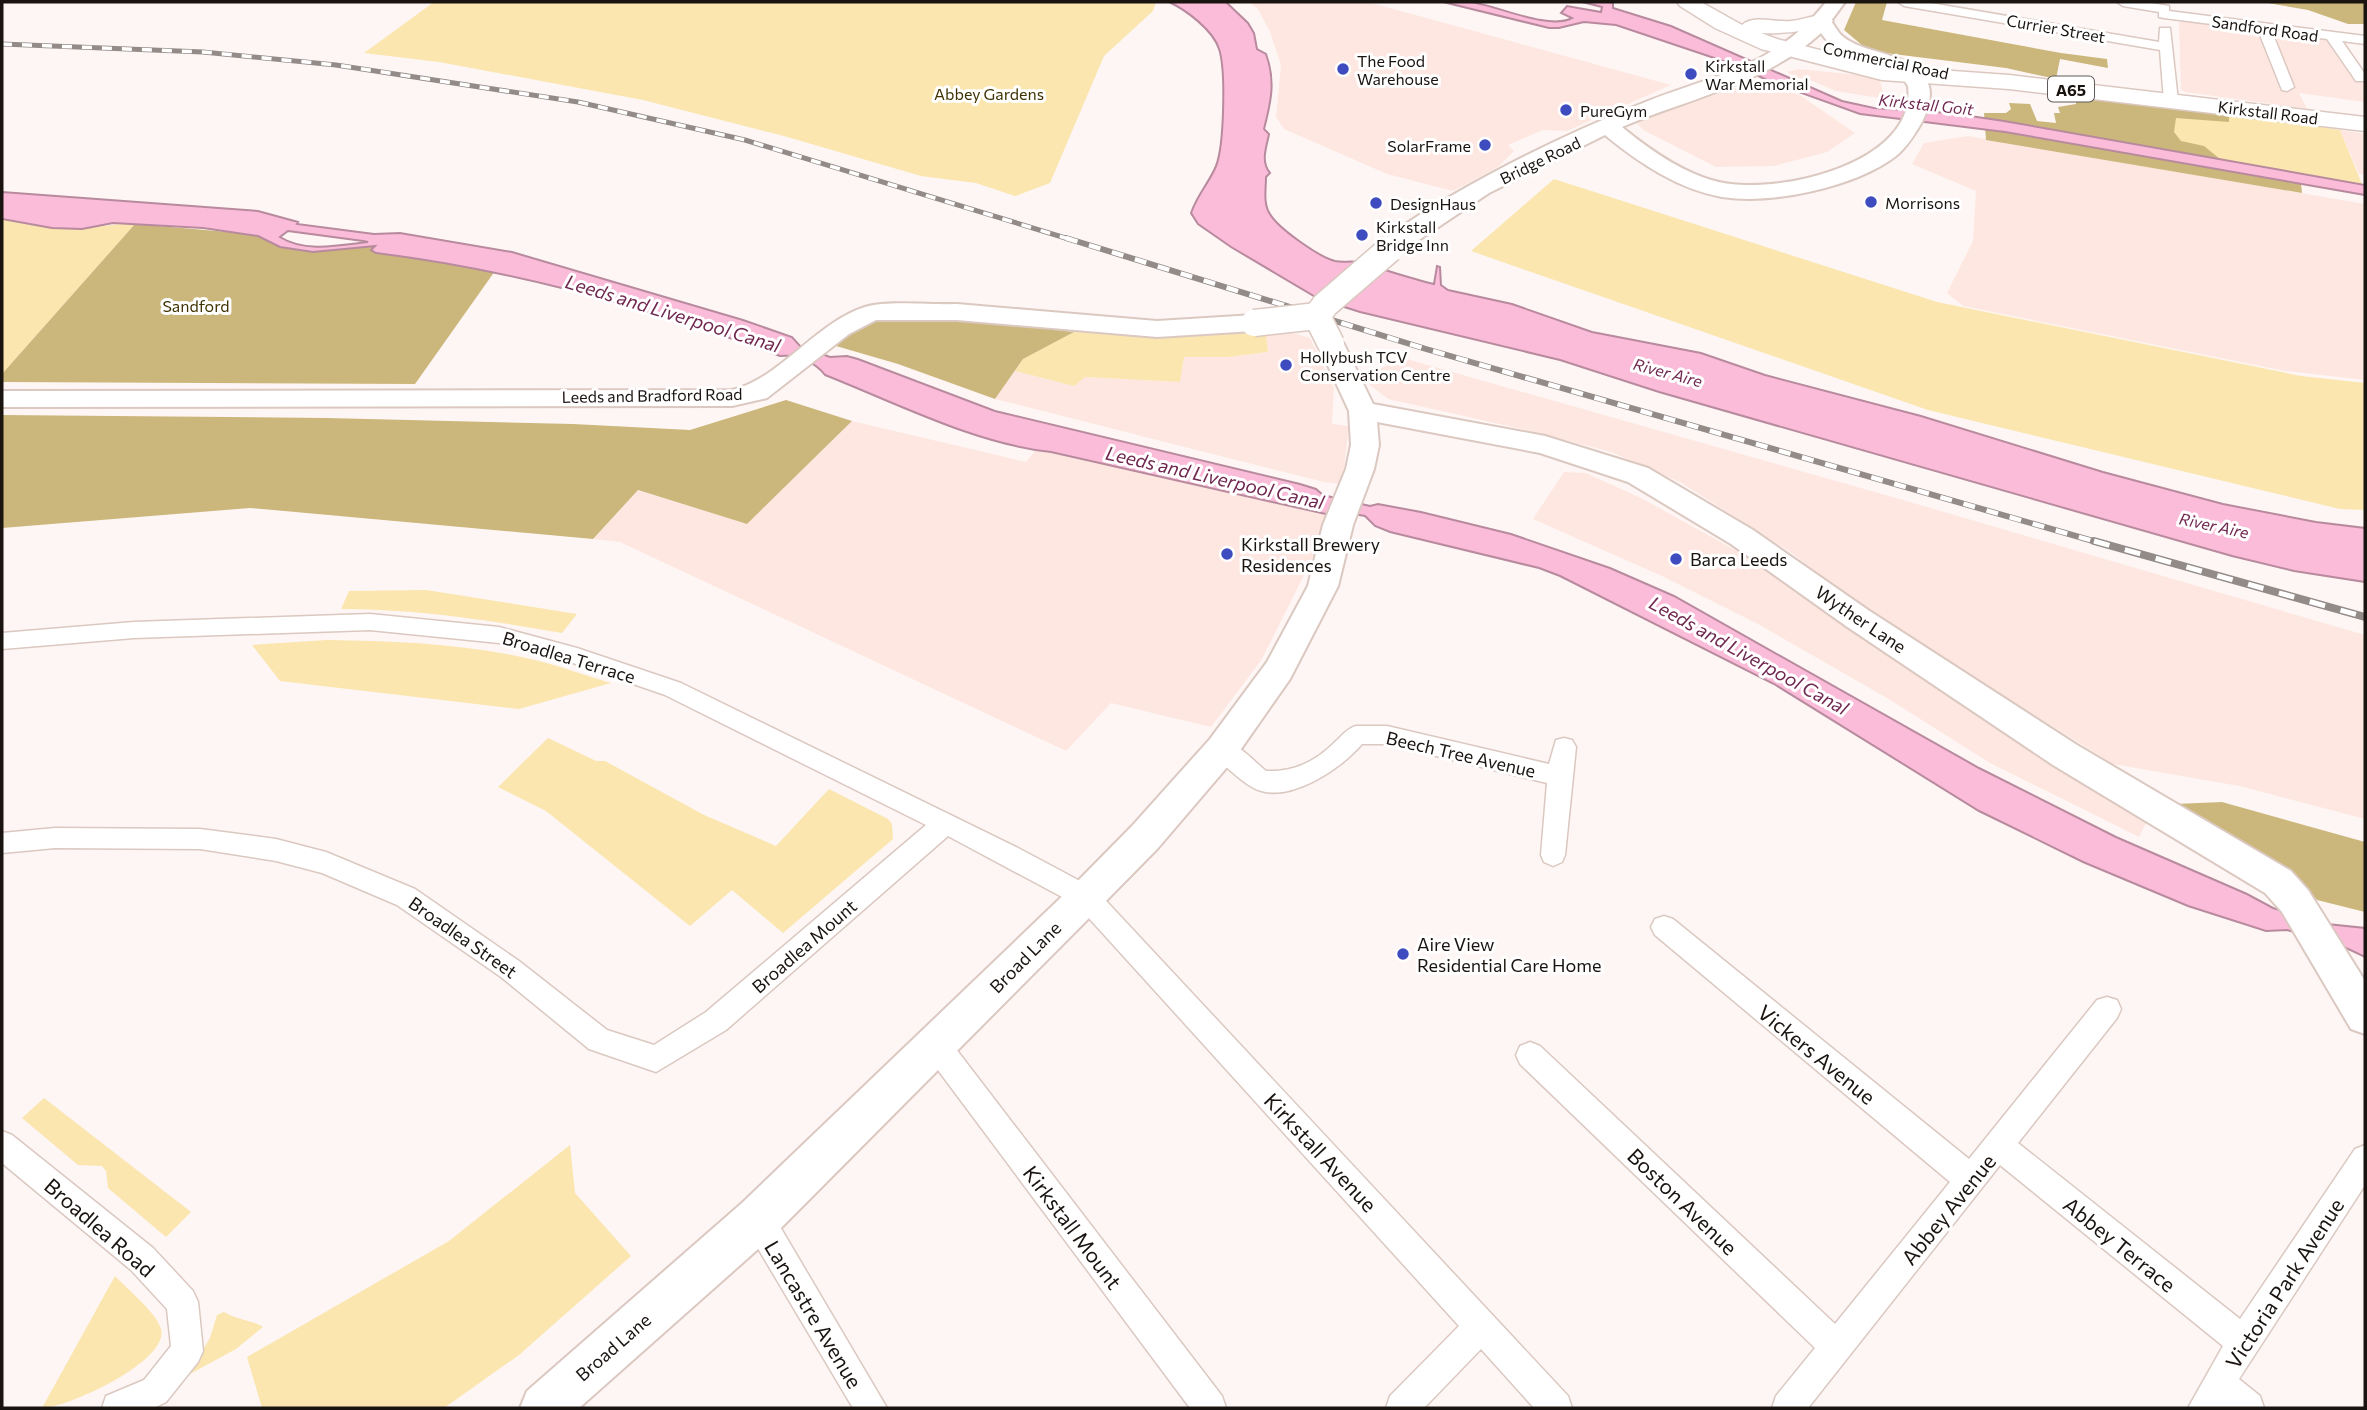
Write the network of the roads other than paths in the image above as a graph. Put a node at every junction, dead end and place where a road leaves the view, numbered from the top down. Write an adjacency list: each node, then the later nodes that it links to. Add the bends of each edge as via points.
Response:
1 (1688, 2): 8 (main road, A65, via 1722,24)
2 (1836, 2): 6 (street, Bridge Road)
3 (1904, 2): 11 (street, Currier Street)
4 (2123, 2): 5 (street, Sandford Road)
5 (2164, 8): 7 (street, Sandford Road); 11 (street)
6 (1822, 21): 8 (main road); 12 (street, Bridge Road); 16 (street, via 1834,39)
7 (2264, 28): 9 (street, Sandford Road); 17 (street)
8 (1750, 31): 12 (main road, A65); 13 (street, via 1770,53)
9 (2332, 37): 10 (street, Sandford Road); 15 (street)
10 (2365, 40)
11 (2166, 47): 18 (street)
12 (1797, 49): 13 (street, Bridge Road); 16 (main road, Commercial Road / A65)
13 (1766, 67): 16 (main road, via 1801,65); 20 (street, Bridge Road)
14 (1957, 76): 16 (main road, Commercial Road / A65); 16 (main road, Commercial Road / A65); 18 (main road, Commercial Road / A65)
15 (2361, 78)
16 (1897, 86): 23 (street, via 1853,153)
17 (2287, 87)
18 (2171, 101): 19 (main road, Kirkstall Road / A65)
19 (2365, 124)
20 (1608, 126): 21 (street, Bridge Road); 22 (street); 23 (street, via 1642,138 1713,177)
21 (1564, 148): 22 (street, via 1602,144); 24 (street, Bridge Road, bridge, via 1420,225)
22 (1634, 148): 23 (street, via 1709,187 1741,191)
23 (1775, 184)
24 (1317, 316): 25 (street, Leeds and Bradford Road, bridge, via 1157,329 957,312 871,313 841,329 758,392 732,398); 26 (street, bridge)
25 (2, 399)
26 (1363, 411): 29 (street, Broad Lane, via 1365,445 1323,586 1279,670); 37 (street, Wyther Lane, via 1545,445 1638,475 1742,537 2064,755 2278,882 2295,901)
27 (2, 641): 31 (street, Broadlea Terrace, via 161,629 370,622 499,635 673,689)
28 (1564, 747): 30 (street, Beech Tree Avenue)
29 (1222, 749): 30 (street, Beech Tree Avenue, via 1261,781 1303,775 1347,747 1356,735 1387,735); 34 (street, Broad Lane)
30 (1559, 776): 33 (street, Beech Tree Avenue)
31 (945, 824): 34 (street, Broadlea Terrace); 40 (street, Broadlea Mount, via 716,1021)
32 (2, 843): 40 (street, Broadlea Street, via 55,838 200,839 326,863 406,897 510,969 599,1040)
33 (1553, 855)
34 (1086, 897): 38 (street, Broad Lane); 46 (street, Kirkstall Avenue)
35 (1664, 927): 44 (street, Vickers Avenue)
36 (2107, 1009): 42 (street, Abbey Avenue)
37 (2365, 1016)
38 (936, 1045): 45 (street, Broad Lane); 53 (street, Kirkstall Mount)
39 (1530, 1055): 48 (street, Boston Avenue)
40 (656, 1059)
41 (2, 1145): 50 (street, Broadlea Road, via 142,1259 182,1302 187,1351 155,1391)
42 (1998, 1146): 44 (street, Abbey Avenue); 47 (street, Abbey Terrace)
43 (2365, 1159): 47 (street, Victoria Park Avenue)
44 (1971, 1180): 48 (street, Abbey Avenue)
45 (758, 1219): 51 (street, Broad Lane); 52 (street, Lancastre Avenue)
46 (1481, 1326): 54 (street); 55 (street, Kirkstall Avenue)
47 (2242, 1342): 49 (street, Victoria Park Avenue)
48 (1837, 1347): 56 (street, Abbey Avenue)
49 (2211, 1396): 57 (street)
50 (118, 1408)
51 (544, 1408)
52 (871, 1408)
53 (1210, 1408)
54 (1402, 1408)
55 (1556, 1408)
56 (1788, 1408)
57 (2248, 1408)

